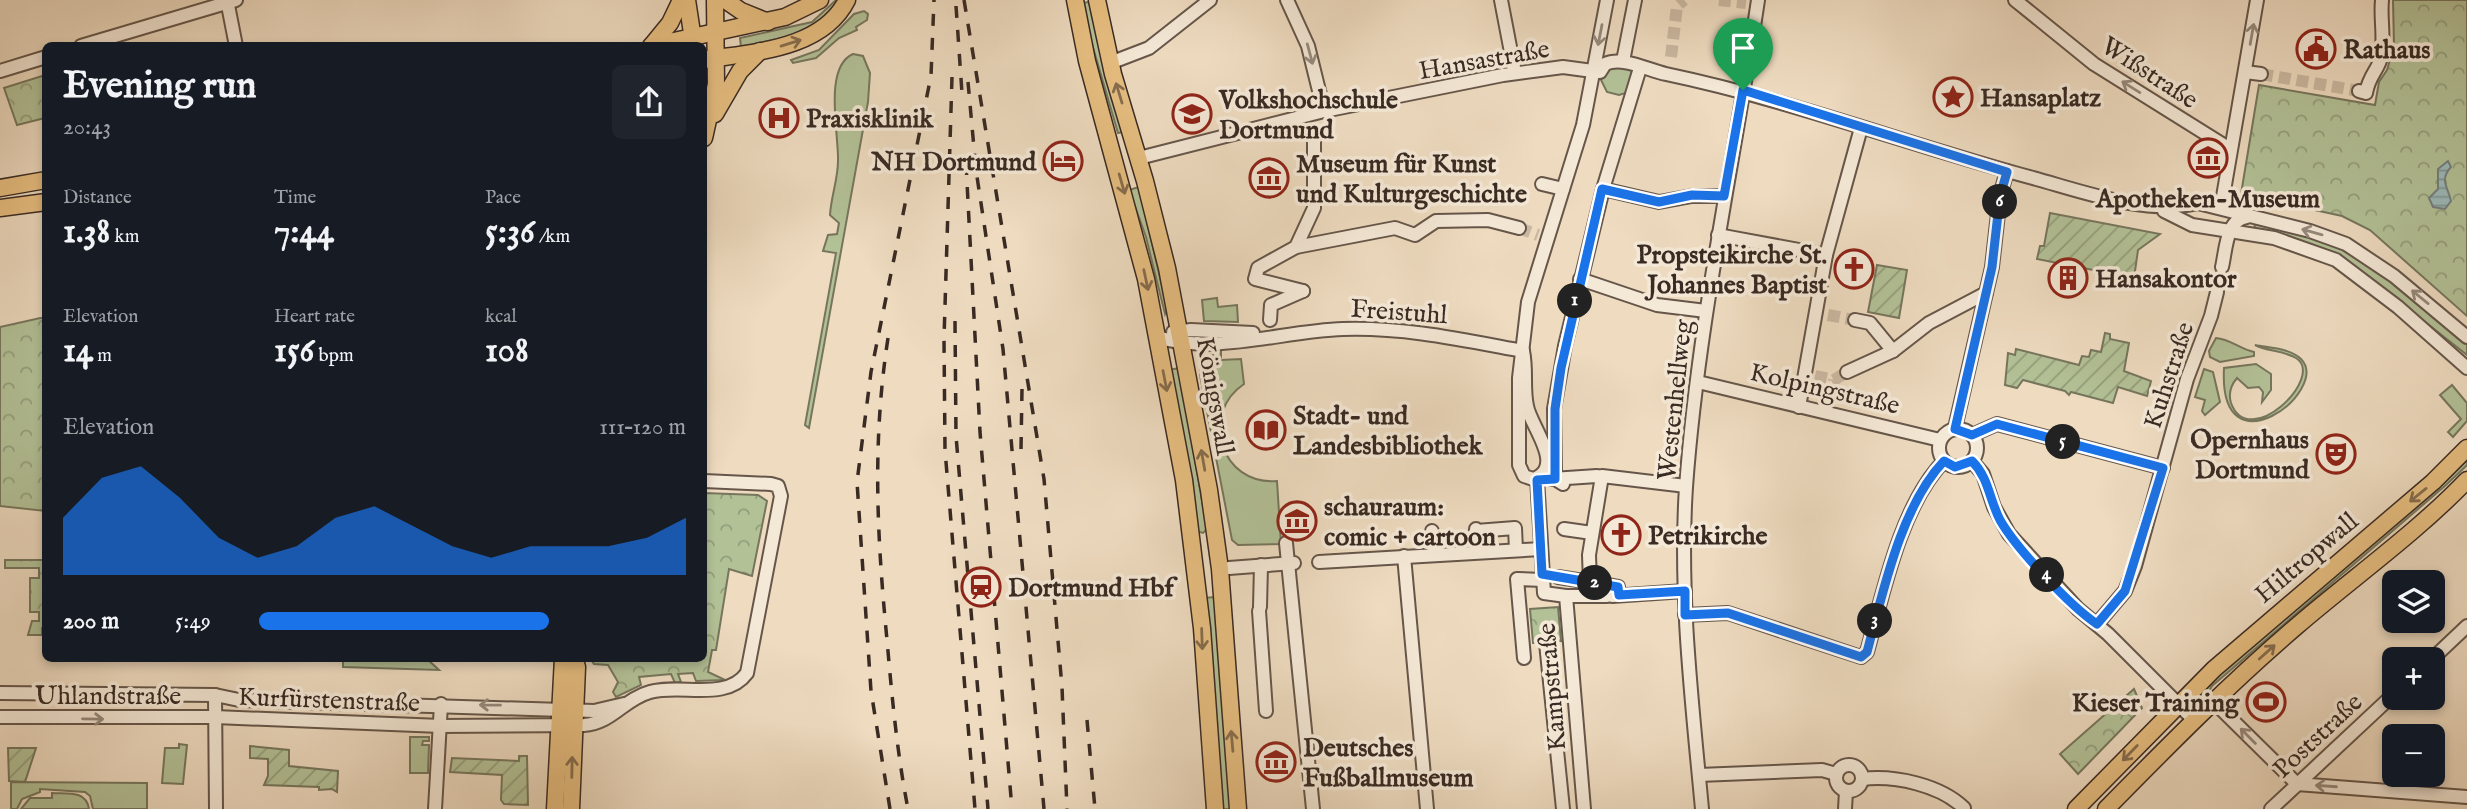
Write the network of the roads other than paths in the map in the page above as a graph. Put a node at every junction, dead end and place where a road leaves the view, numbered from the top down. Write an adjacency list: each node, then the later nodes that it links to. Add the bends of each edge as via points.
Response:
1 (681, 0): 24 (main road)
2 (687, 0): 21 (main road)
3 (715, 0): 20 (main road)
4 (725, 0): 19 (main road)
5 (820, 0): 19 (main road, via 801,12)
6 (847, 0): 25 (main road, one-way to 6, via 821,30 837,17)
7 (1075, 0): 43 (main road, Königswall)
8 (1097, 0): 29 (main road, Königswall)
9 (1210, 0): 29 (street, via 1149,48)
10 (1287, 0): 38 (street, one-way to 38, via 1308,46)
11 (1501, 0): 34 (street)
12 (1607, 0): 32 (street, one-way to 32)
13 (1636, 0): 28 (street)
14 (1758, 0): 36 (street, Westenhellweg)
15 (2258, 0): 33 (street, one-way to 15)
16 (2382, 0): 37 (street, via 2381,61 2369,77)
17 (230, 1): 22 (street); 23 (street)
18 (2015, 1): 44 (street, Wißstraße, one-way to 18, via 2094,64)
19 (768, 22): 20 (main road)
20 (717, 32): 21 (main road); 27 (main road)
21 (693, 41)
22 (94, 42)
23 (235, 42)
24 (654, 42)
25 (760, 51): 27 (main road); 39 (main road, via 740,72)
26 (42, 58): 31 (street)
27 (710, 59): 39 (main road)
28 (1623, 61): 30 (street); 32 (street)
29 (1110, 63): 45 (main road, Königswall, one-way to 29)
30 (1640, 68): 36 (street); 51 (street)
31 (0, 71)
32 (1593, 71): 34 (street, Hansastraße, via 1563,67); 50 (street, via 1583,125)
33 (2245, 72): 35 (street); 44 (street)
34 (1515, 73): 38 (street, Hansastraße)
35 (2261, 74)
36 (1743, 90): 41 (street); 52 (street, Westenhellweg)
37 (2367, 93)
38 (1324, 111): 45 (street, Hansastraße)
39 (709, 122): 40 (main road)
40 (707, 128)
41 (1861, 128): 46 (street); 61 (street)
42 (1314, 135): 60 (street, via 1314,208)
43 (1111, 145): 45 (main road); 69 (main road, Königswall, one-way to 69)
44 (2230, 149): 56 (street)
45 (1139, 158): 71 (main road, Königswall)
46 (2007, 172): 54 (street); 65 (street)
47 (42, 181): 49 (main road)
48 (1542, 184): 50 (street)
49 (0, 188)
50 (1563, 189): 72 (street, via 1528,302)
51 (1602, 189): 52 (street, via 1659,202 1692,195); 63 (street)
52 (1724, 196): 59 (street, Westenhellweg)
53 (42, 203): 55 (main road)
54 (2151, 206): 56 (street, via 2178,208 2199,203); 57 (street, via 2192,225)
55 (0, 208)
56 (2221, 208): 57 (street)
57 (2237, 224): 62 (street); 70 (street, one-way to 57, via 2356,249 2310,231); 74 (street, via 2336,260)
58 (1519, 228): 60 (street, via 1488,220 1436,221 1415,235 1395,228)
59 (1718, 235): 61 (street); 66 (street, Westenhellweg)
60 (1296, 247): 67 (street, via 1258,268 1255,279 1303,291 1271,305)
61 (1826, 255): 78 (street, via 1822,314)
62 (2222, 267)
63 (1580, 279): 66 (street, via 1657,306); 92 (street, via 1555,409)
64 (2217, 292): 88 (street, Kuhstraße)
65 (1986, 293): 73 (street, via 1929,323); 82 (street)
66 (1706, 311): 77 (street, Westenhellweg)
67 (1270, 320)
68 (1854, 320): 73 (street, via 1870,323)
69 (1157, 337): 71 (street, Freistuhl); 147 (main road, Königswall, one-way to 147, via 1192,533)
70 (2467, 337)
71 (1181, 338): 72 (street, Freistuhl, via 1397,330); 148 (main road, Königswall, one-way to 71, via 1220,569)
72 (1523, 351): 89 (street, via 1527,408 1547,459); 89 (street, via 1519,466 1524,476)
73 (1893, 351): 75 (street)
74 (2467, 368)
75 (1847, 372)
76 (1815, 376): 78 (street)
77 (1698, 382): 80 (street, Kolpingstraße); 94 (street, Westenhellweg)
78 (1803, 383): 80 (street)
79 (1830, 399): 81 (street)
80 (1795, 406): 81 (street, Kolpingstraße)
81 (1827, 413): 84 (street, Kolpingstraße)
82 (1955, 429): 83 (street); 84 (street)
83 (1972, 435): 87 (street, via 1977,451); 88 (street, via 1997,424)
84 (1940, 440): 86 (street)
85 (2467, 448): 126 (main road, Hiltropwall, one-way to 126)
86 (1944, 461): 87 (street, via 1955,467); 114 (street, via 1930,475 1906,525 1867,652 1861,657 1728,613)
87 (1972, 461): 115 (street, via 1983,474 1994,507 2010,534)
88 (2163, 468): 115 (street, Kuhstraße, via 2125,591)
89 (1537, 479): 92 (street); 95 (street)
90 (2467, 480): 124 (main road, Hiltropwall, one-way to 90)
91 (707, 481): 132 (street, Kurfürstenstraße, via 778,486 781,496 747,673 738,684 723,689 652,691 624,704 604,722)
92 (1559, 482): 93 (street)
93 (1596, 484): 94 (street, via 1602,476); 97 (street)
94 (1686, 486): 111 (street, Westenhellweg)
95 (1540, 527): 97 (street); 99 (street)
96 (1429, 531): 102 (street)
97 (1592, 533): 109 (street)
98 (1286, 543): 105 (street)
99 (1541, 549): 100 (street); 110 (street)
100 (1516, 551): 101 (street); 101 (street, via 1515,528 1484,531)
101 (1488, 552): 102 (street)
102 (1432, 555): 103 (street)
103 (1404, 556): 104 (street); 150 (street)
104 (1319, 562)
105 (1291, 563): 106 (street); 149 (street)
106 (1261, 565): 107 (street); 129 (street, via 1259,609)
107 (1232, 567)
108 (1558, 576): 109 (street); 109 (street, via 1560,572); 110 (street)
109 (1583, 576): 113 (street, via 1618,587)
110 (1543, 577): 112 (street, Kampstraße, via 1544,593); 119 (street, Kampstraße, via 1517,579)
111 (1685, 591): 113 (street); 114 (street, Westenhellweg)
112 (1566, 596): 113 (street); 152 (street, Kampstraße)
113 (1613, 596)
114 (1690, 614): 137 (street, Westenhellweg)
115 (2097, 624): 126 (street)
116 (2467, 626): 118 (street)
117 (1546, 643): 151 (street, Kampstraße)
118 (2445, 647)
119 (1524, 658)
120 (563, 662): 128 (main road)
121 (575, 662): 132 (main road)
122 (0, 693): 123 (street, Uhlandstraße)
123 (215, 695): 125 (street, Kurfürstenstraße, via 239,700); 131 (street)
124 (2213, 701): 133 (main road, Hiltropwall); 139 (street, one-way to 124)
125 (441, 704): 128 (street, Kurfürstenstraße, one-way to 125); 134 (street, Kurfürstenstraße)
126 (2178, 705): 133 (street); 155 (main road, Hiltropwall, one-way to 155)
127 (2382, 705): 139 (street, Poststraße)
128 (558, 708): 132 (street, Kurfürstenstraße); 135 (main road)
129 (1266, 711)
130 (0, 717): 131 (street, Uhlandstraße, one-way to 131)
131 (215, 717): 134 (street, Kurfürstenstraße); 143 (street)
132 (575, 718): 135 (street, Kurfürstenstraße); 146 (main road, one-way to 132)
133 (2194, 720): 156 (main road, Hiltropwall)
134 (441, 726): 135 (street, Kurfürstenstraße); 144 (street)
135 (557, 726): 145 (main road)
136 (1836, 774): 137 (street, via 1822,770); 138 (street, via 1845,765 1853,765); 140 (street, via 1838,786)
137 (1704, 775): 153 (street, Westenhellweg)
138 (1862, 779): 140 (street, via 1856,789); 142 (street, via 1883,777 1950,794)
139 (2297, 784): 141 (street, one-way to 139); 157 (street, Poststraße)
140 (1846, 791): 154 (street)
141 (2467, 797)
142 (1964, 808)
143 (216, 809)
144 (435, 809)
145 (555, 809)
146 (571, 809)
147 (1215, 809)
148 (1238, 809)
149 (1313, 809)
150 (1427, 809)
151 (1563, 809)
152 (1584, 809)
153 (1702, 809)
154 (1845, 809)
155 (2076, 809)
156 (2106, 809)
157 (2272, 809)

